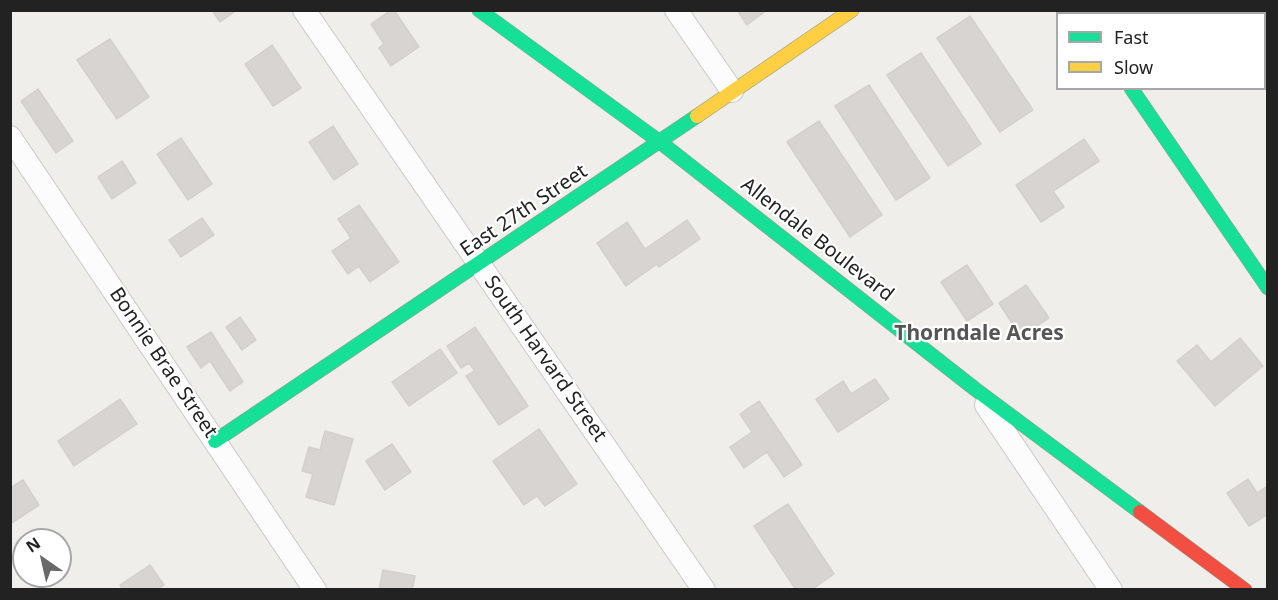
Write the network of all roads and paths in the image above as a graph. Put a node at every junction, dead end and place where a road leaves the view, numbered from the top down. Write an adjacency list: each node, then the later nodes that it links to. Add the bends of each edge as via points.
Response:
1 (304, 10): 9 (street, South Harvard Street)
2 (479, 10): 8 (street, Allendale Boulevard)
3 (676, 10): 6 (street)
4 (852, 10): 6 (street, East 27th Street)
5 (1132, 90): 10 (street)
6 (732, 91): 8 (street, East 27th Street)
7 (10, 136): 12 (street, Bonnie Brae Street)
8 (660, 142): 9 (street, East 27th Street); 11 (street, Allendale Boulevard)
9 (479, 264): 12 (street, East 27th Street); 14 (street, South Harvard Street)
10 (1268, 288)
11 (975, 389): 15 (street); 16 (street, Allendale Boulevard)
12 (216, 441): 13 (street, Bonnie Brae Street)
13 (315, 590)
14 (704, 590)
15 (1111, 590)
16 (1245, 590)

